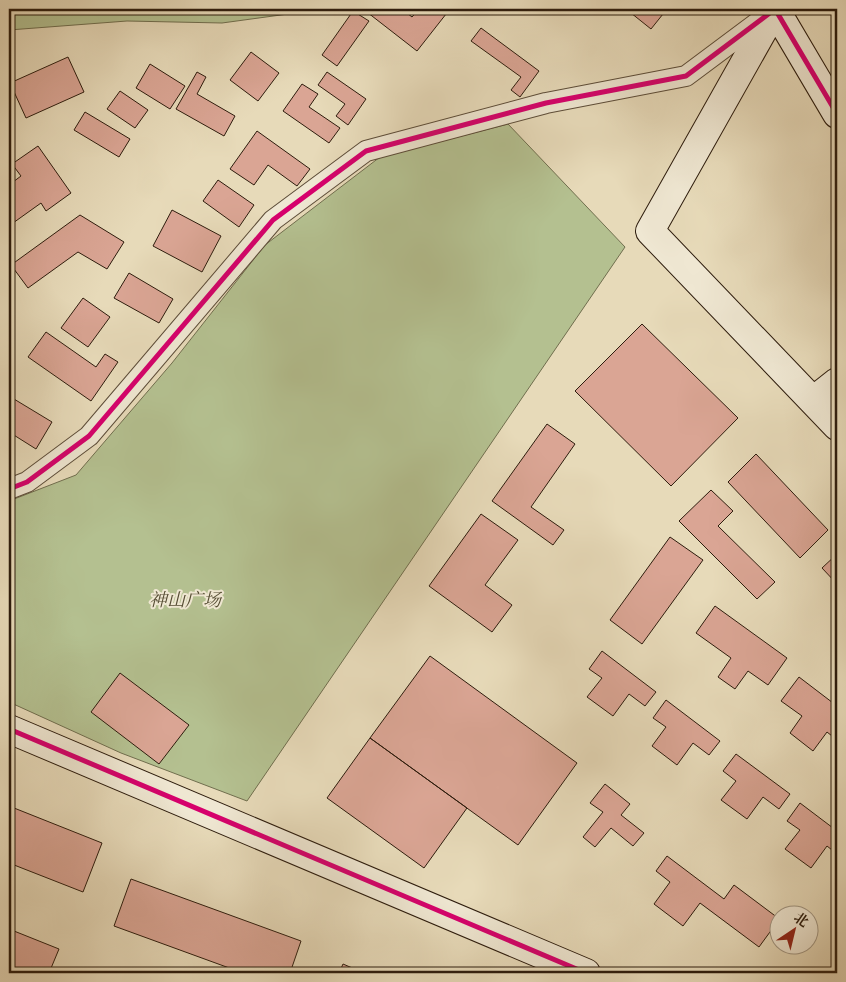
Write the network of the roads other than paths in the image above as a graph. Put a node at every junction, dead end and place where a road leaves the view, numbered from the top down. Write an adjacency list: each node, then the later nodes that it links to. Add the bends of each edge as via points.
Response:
1 (775, 9): 2 (street); 4 (street, via 650,231); 6 (street, via 686,76 546,103 366,151 273,220 89,436 27,482)
2 (837, 114)
3 (837, 382): 4 (street)
4 (813, 401): 5 (street)
5 (837, 426)
6 (9, 489)
7 (9, 729): 8 (street)
8 (586, 973)

